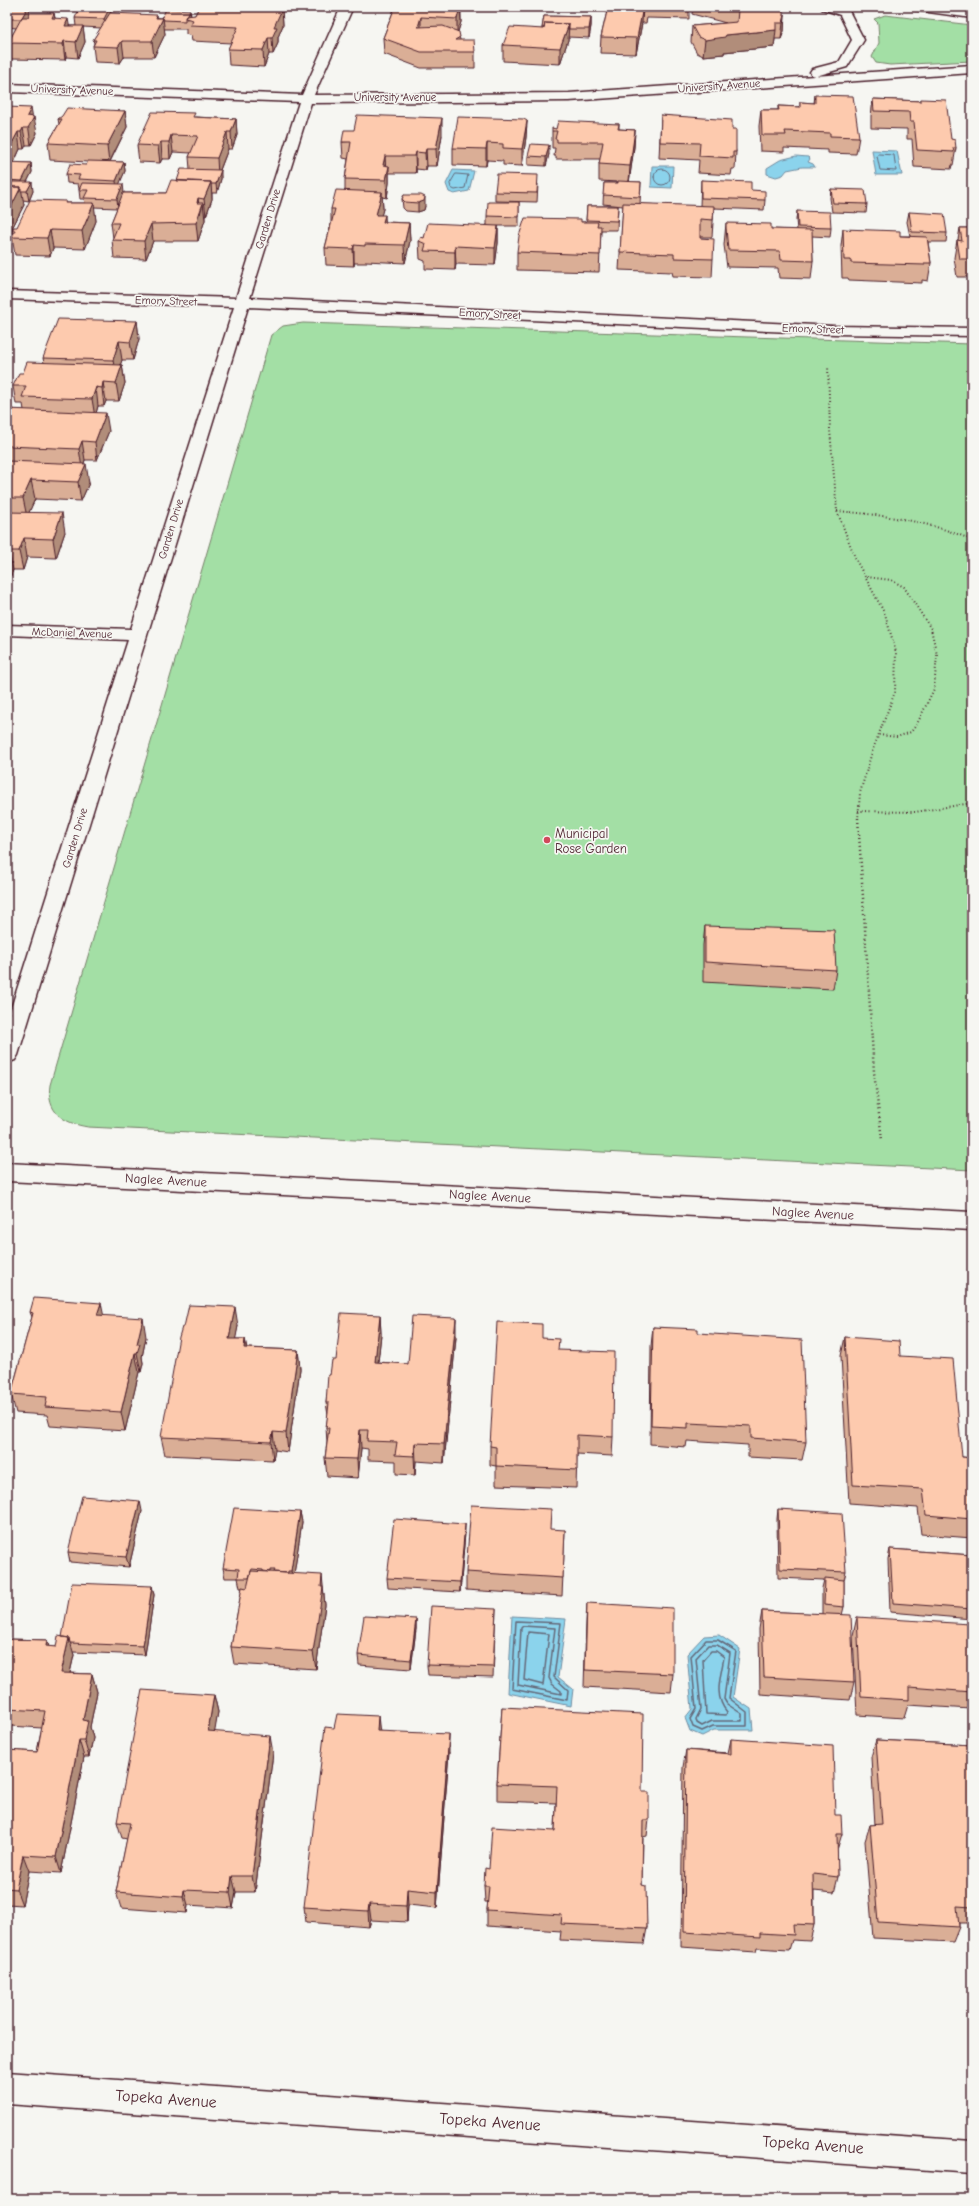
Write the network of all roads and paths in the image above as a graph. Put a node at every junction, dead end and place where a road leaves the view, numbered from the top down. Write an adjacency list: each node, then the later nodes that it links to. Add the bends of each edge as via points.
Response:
1 (347, 7): 8 (street, Garden Drive)
2 (826, 7): 6 (street, University Avenue, via 845,13 858,40 843,64)
3 (914, 7): 4 (street)
4 (972, 15)
5 (972, 69): 6 (street, University Avenue)
6 (784, 82): 8 (street, University Avenue, via 570,97)
7 (7, 88): 8 (street, University Avenue)
8 (306, 99): 10 (street, Garden Drive)
9 (7, 295): 10 (street, Emory Street)
10 (242, 304): 11 (street, Emory Street, via 289,304 835,330); 17 (street, Garden Drive)
11 (972, 332)
12 (828, 359): 13 (path)
13 (837, 511): 14 (path, via 870,513 909,520); 15 (path, via 856,560)
14 (972, 540)
15 (866, 577): 18 (path, via 885,614 896,652 895,692); 18 (path, via 891,580 904,587 931,629 937,655 934,689 917,724 911,732 897,737)
16 (7, 630): 17 (street, McDaniel Avenue)
17 (138, 635): 21 (street, Garden Drive)
18 (879, 735): 20 (path, via 860,793)
19 (972, 803): 20 (path, via 910,812)
20 (858, 811): 22 (path, via 874,1072)
21 (7, 1055)
22 (882, 1140)
23 (7, 1172): 24 (street, Naglee Avenue)
24 (972, 1221)
25 (7, 2088): 26 (street, Topeka Avenue)
26 (972, 2157)

